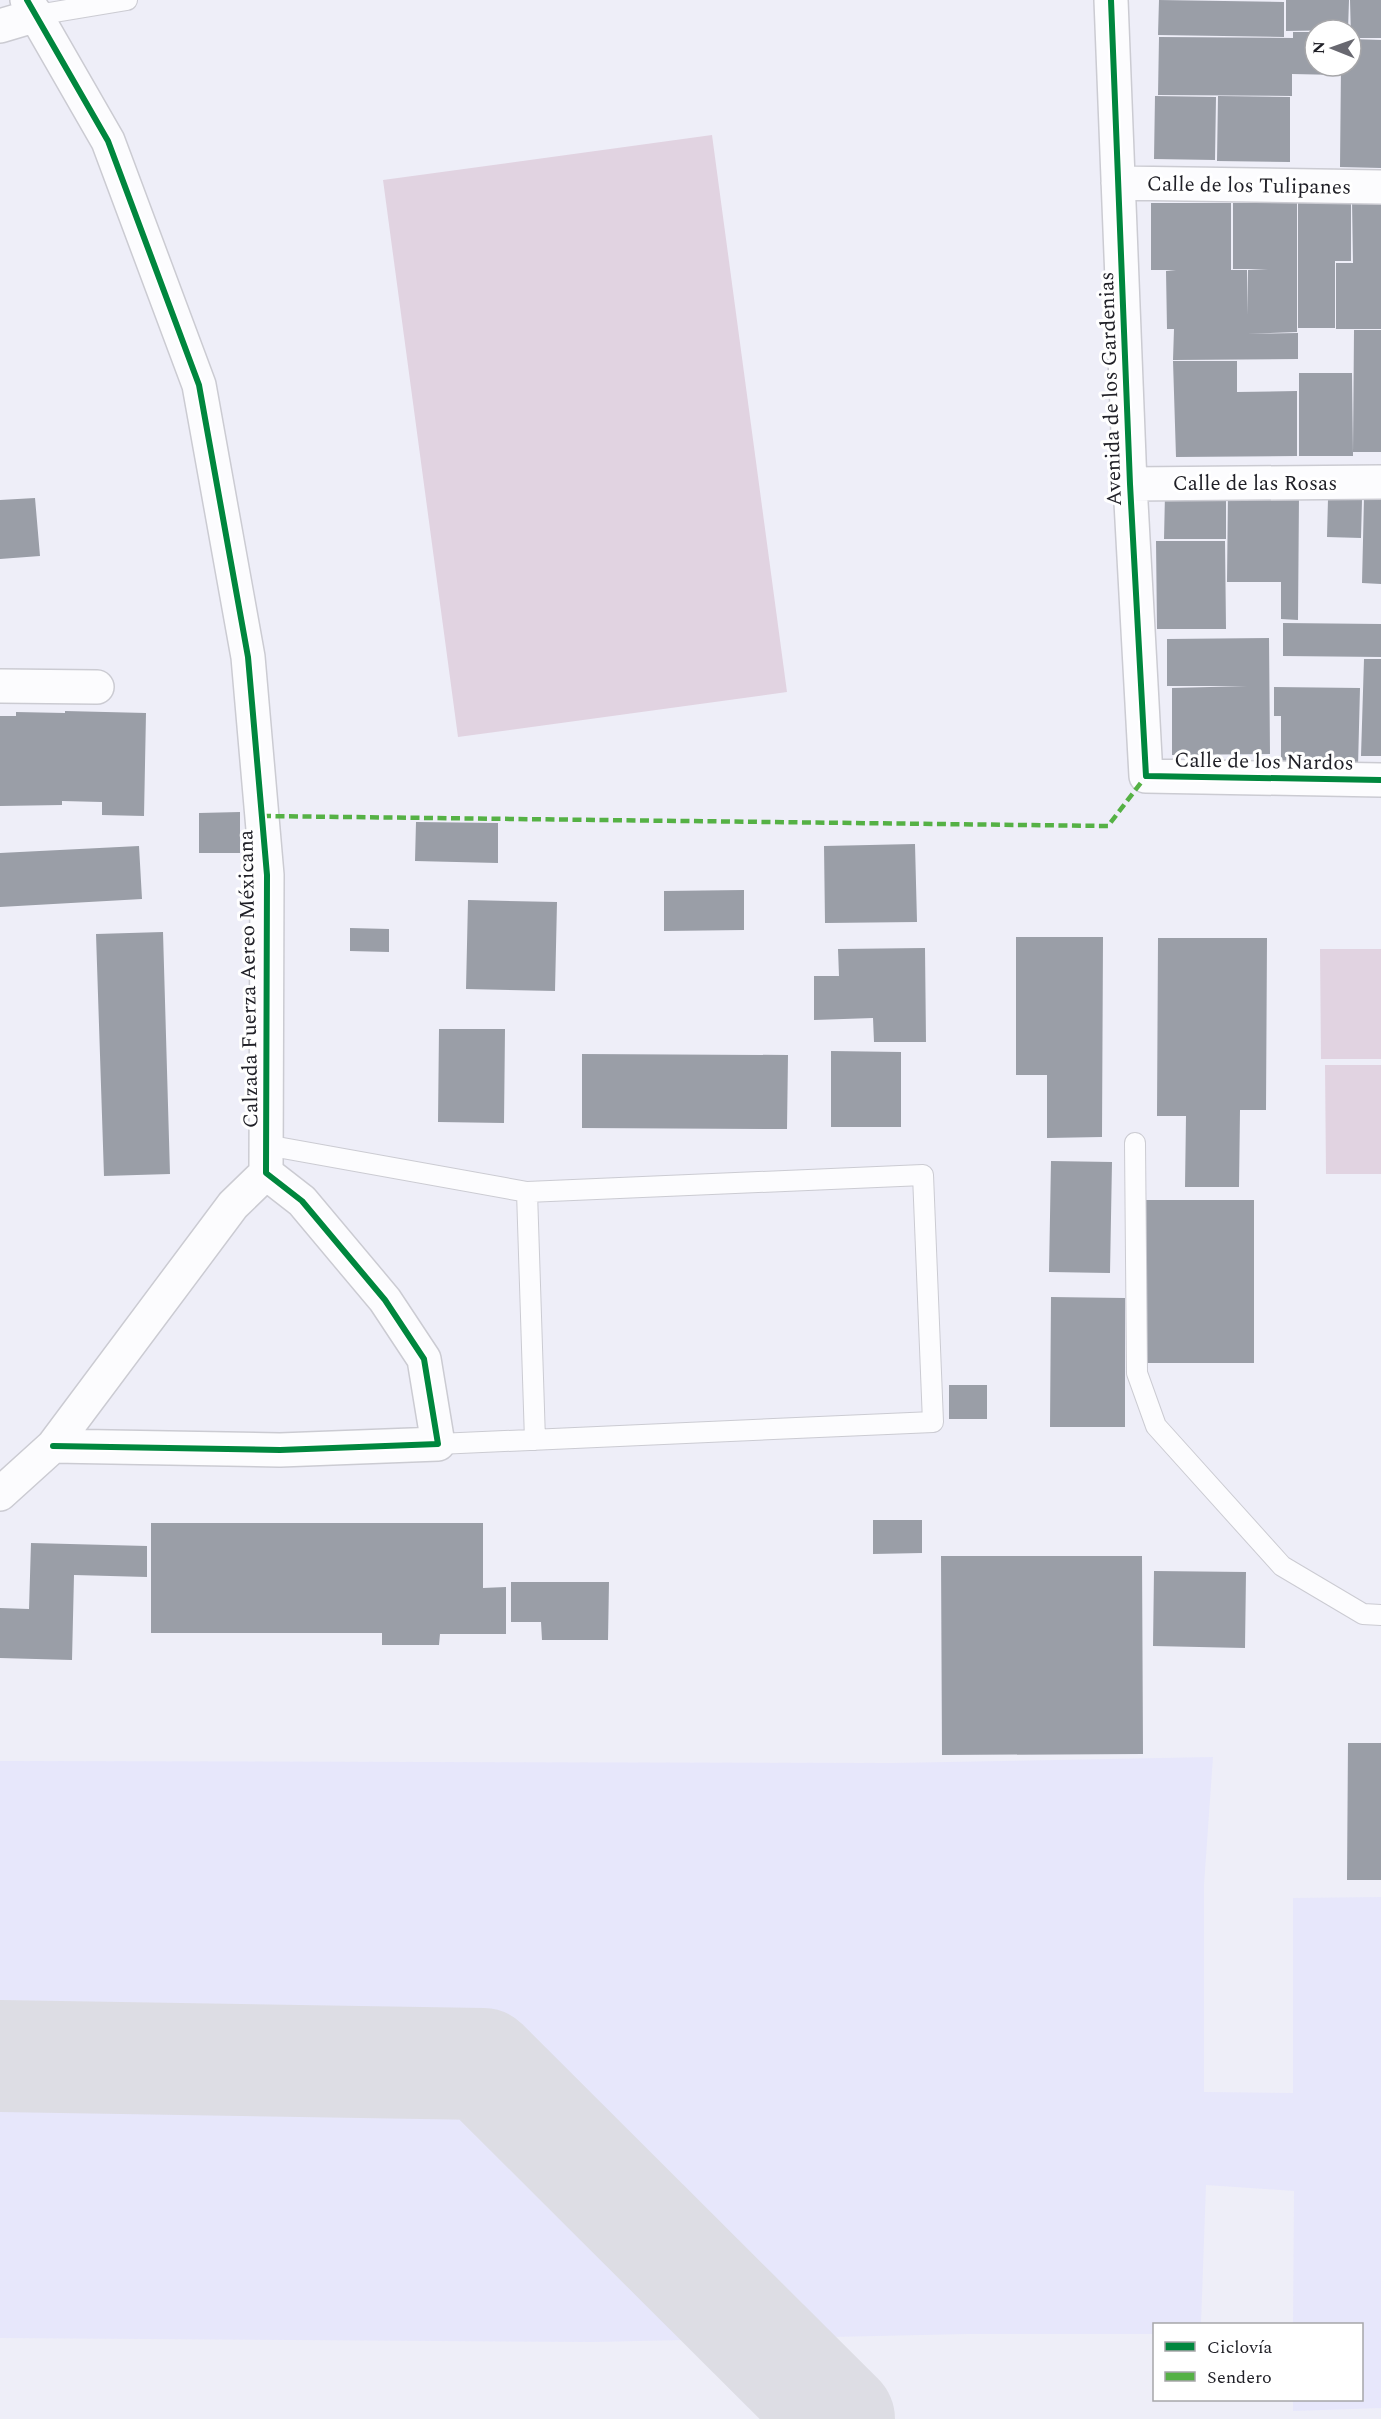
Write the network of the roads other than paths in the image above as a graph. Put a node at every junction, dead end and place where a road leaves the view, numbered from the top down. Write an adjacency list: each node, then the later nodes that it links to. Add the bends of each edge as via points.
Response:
1 (127, 0): 3 (lane)
2 (1111, 0): 5 (street, Avenida de los Gardenias)
3 (32, 7): 4 (street); 14 (street, Calzada Fuerza Aereo Méxicana, via 108,141 199,385 246,645 267,875)
4 (0, 26)
5 (1118, 183): 6 (street, Calle de los Tulipanes); 8 (street, Avenida de los Gardenias)
6 (1381, 187)
7 (1381, 482): 8 (street, Calle de las Rosas)
8 (1130, 484): 11 (street, Avenida de los Gardenias)
9 (0, 686): 10 (street)
10 (97, 687)
11 (1146, 776): 12 (street, Calle de los Nardos)
12 (1381, 780)
13 (1135, 1143): 20 (lane, via 1137,1373 1156,1426 1282,1566 1363,1614)
14 (266, 1159): 15 (lane); 17 (street, via 385,1300 424,1359); 18 (street)
15 (527, 1192): 16 (lane); 16 (lane, via 923,1175 933,1422)
16 (535, 1440): 17 (lane)
17 (438, 1444): 18 (street, via 280,1450)
18 (53, 1446): 19 (street)
19 (0, 1494)
20 (1381, 1615)

